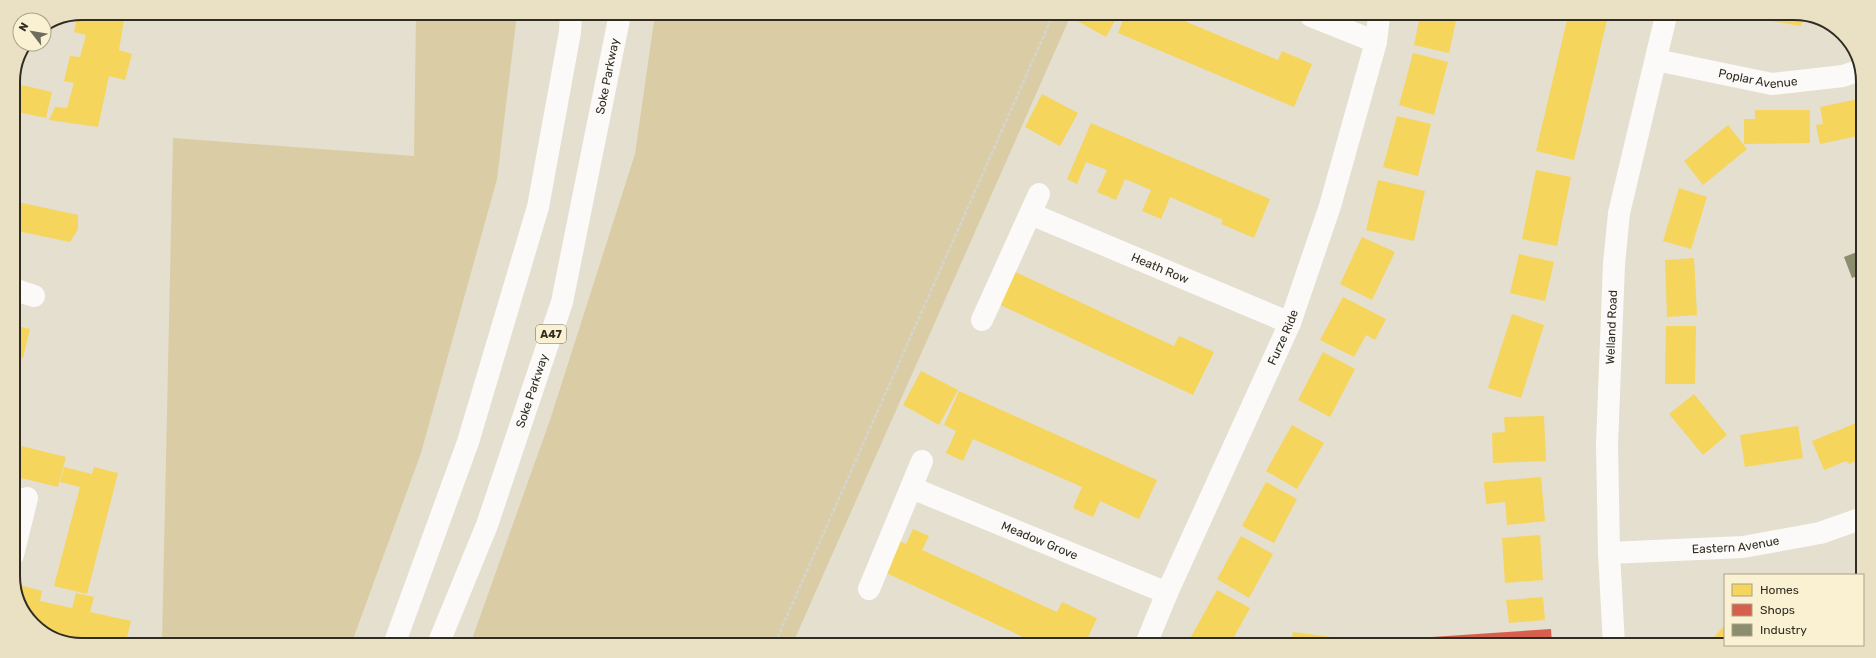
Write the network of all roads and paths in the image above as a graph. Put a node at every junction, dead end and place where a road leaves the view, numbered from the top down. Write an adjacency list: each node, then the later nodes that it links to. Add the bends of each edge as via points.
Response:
1 (571, 20): 24 (main road, via 538,207 468,442)
2 (619, 20): 25 (main road, Soke Parkway / A47, via 562,302 487,525)
3 (1051, 20): 26 (path)
4 (1321, 20): 7 (main road)
5 (1379, 20): 7 (main road, Furze Ride)
6 (1665, 20): 8 (main road, Welland Road)
7 (1376, 42): 15 (main road, Furze Ride, via 1330,206)
8 (1656, 60): 9 (main road, Poplar Avenue, via 1772,84 1843,76); 21 (main road, Welland Road, via 1620,213 1614,264 1607,444)
9 (1855, 72)
10 (1039, 194): 11 (main road)
11 (1031, 214): 14 (main road); 15 (main road, Heath Row)
12 (20, 291): 13 (main road)
13 (34, 296)
14 (982, 320)
15 (1290, 323): 23 (main road, Furze Ride)
16 (922, 462): 17 (main road)
17 (912, 488): 22 (main road); 23 (main road, Meadow Grove)
18 (27, 498): 19 (main road)
19 (20, 515)
20 (1856, 520): 21 (main road, Eastern Avenue, via 1820,533 1742,547)
21 (1609, 553): 28 (main road, Welland Road)
22 (869, 589)
23 (1167, 593): 27 (main road, Furze Ride)
24 (396, 638)
25 (441, 638)
26 (777, 638)
27 (1148, 638)
28 (1614, 638)

